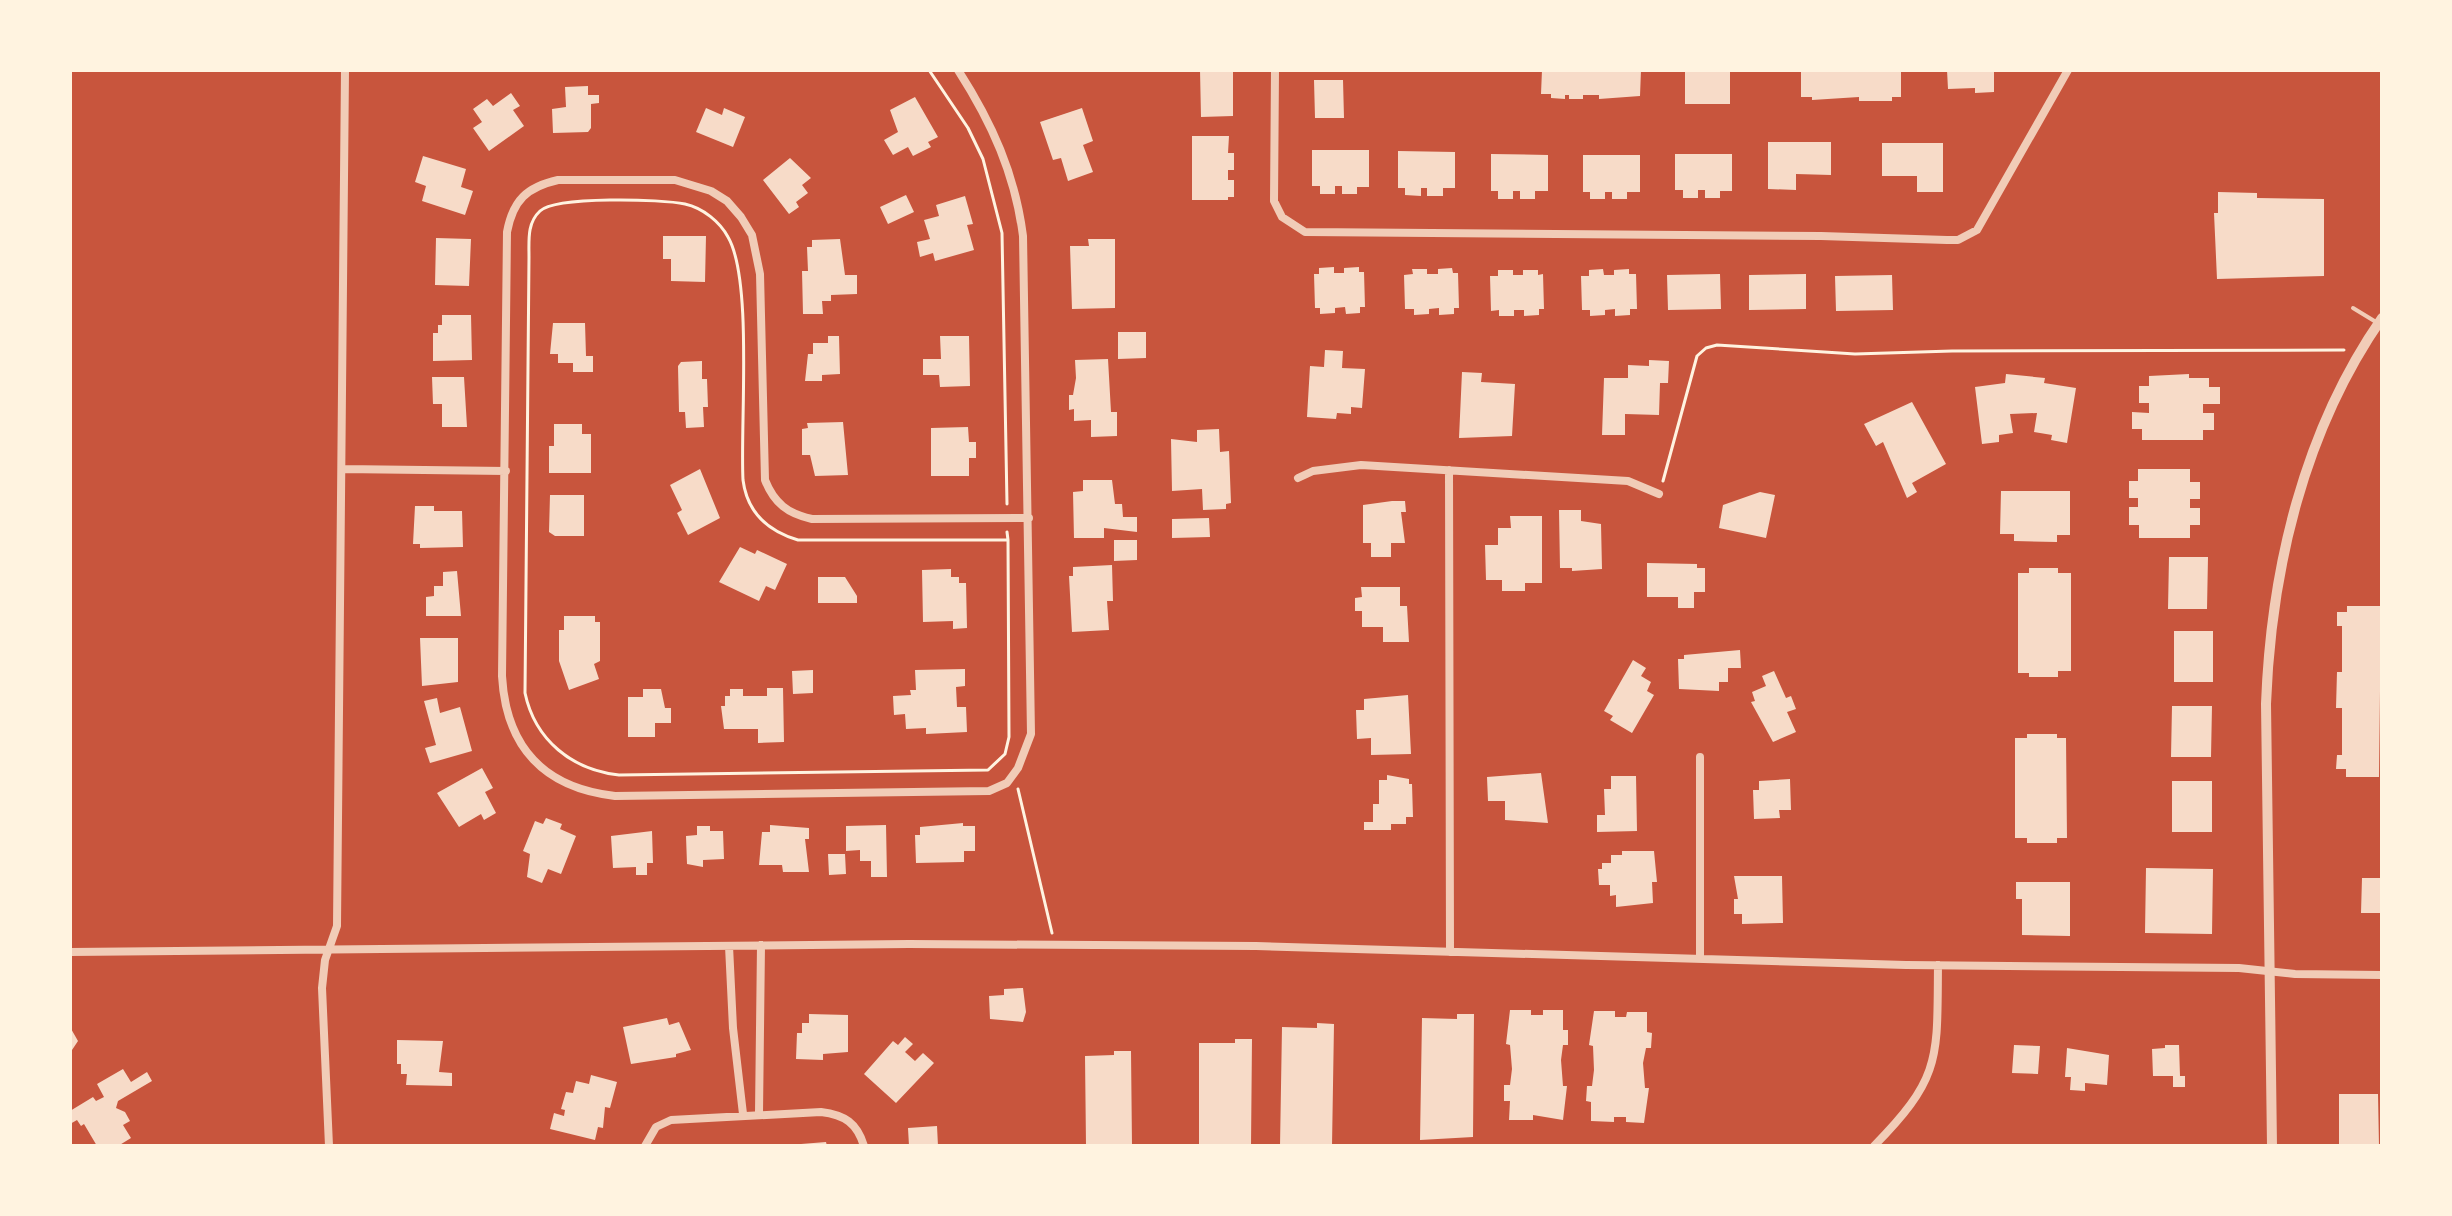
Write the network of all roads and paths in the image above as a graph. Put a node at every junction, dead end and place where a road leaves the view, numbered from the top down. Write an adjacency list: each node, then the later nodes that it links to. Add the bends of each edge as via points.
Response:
1 (345, 70): 9 (street)
2 (929, 70): 14 (path, via 983,159 1002,233)
3 (958, 70): 15 (street, via 995,132 1019,205)
4 (1275, 70): 5 (street, via 1274,201 1282,217 1305,232 1947,240 1969,236 1984,220)
5 (2068, 70)
6 (2353, 308): 7 (lane)
7 (2380, 321): 8 (street)
8 (2358, 357): 13 (path, via 2343,350 1917,354 1717,345 1697,356); 27 (street, via 2312,454 2276,593 2266,704)
9 (342, 469): 11 (street); 22 (street, via 337,926)
10 (1449, 470): 12 (street, via 1361,465); 13 (street, via 1628,481); 24 (street)
11 (506, 471): 14 (street, via 507,232 517,201 527,191 558,180 675,180 727,201 758,252 763,464 771,495 781,506 812,519); 18 (street, via 504,702 520,745 561,781 615,796 989,791)
12 (1298, 478)
13 (1659, 494)
14 (1007, 518): 15 (street); 16 (path)
15 (1029, 518): 18 (street, via 1031,734)
16 (1008, 540): 16 (path, via 1009,737 1005,754 988,770 619,775 570,760 534,722 525,693 529,229 534,218 553,204 661,202 701,210 726,233 735,250 741,290 744,492 770,527 798,540)
17 (1700, 757): 25 (street)
18 (1013, 774): 20 (path)
19 (761, 945): 20 (street); 21 (street); 29 (street)
20 (1055, 945): 24 (street)
21 (729, 946): 22 (street); 30 (street)
22 (331, 951): 23 (street); 31 (street, via 322,988)
23 (70, 952)
24 (1450, 952): 25 (street)
25 (1700, 958): 26 (street)
26 (1938, 965): 27 (street); 34 (street, via 1933,1064 1915,1102)
27 (2270, 970): 28 (street); 35 (street)
28 (2382, 975)
29 (759, 1113): 30 (street); 33 (street, via 837,1114 851,1122)
30 (743, 1114): 32 (street, via 671,1120 656,1127)
31 (329, 1146)
32 (645, 1146)
33 (864, 1146)
34 (1874, 1146)
35 (2272, 1146)

